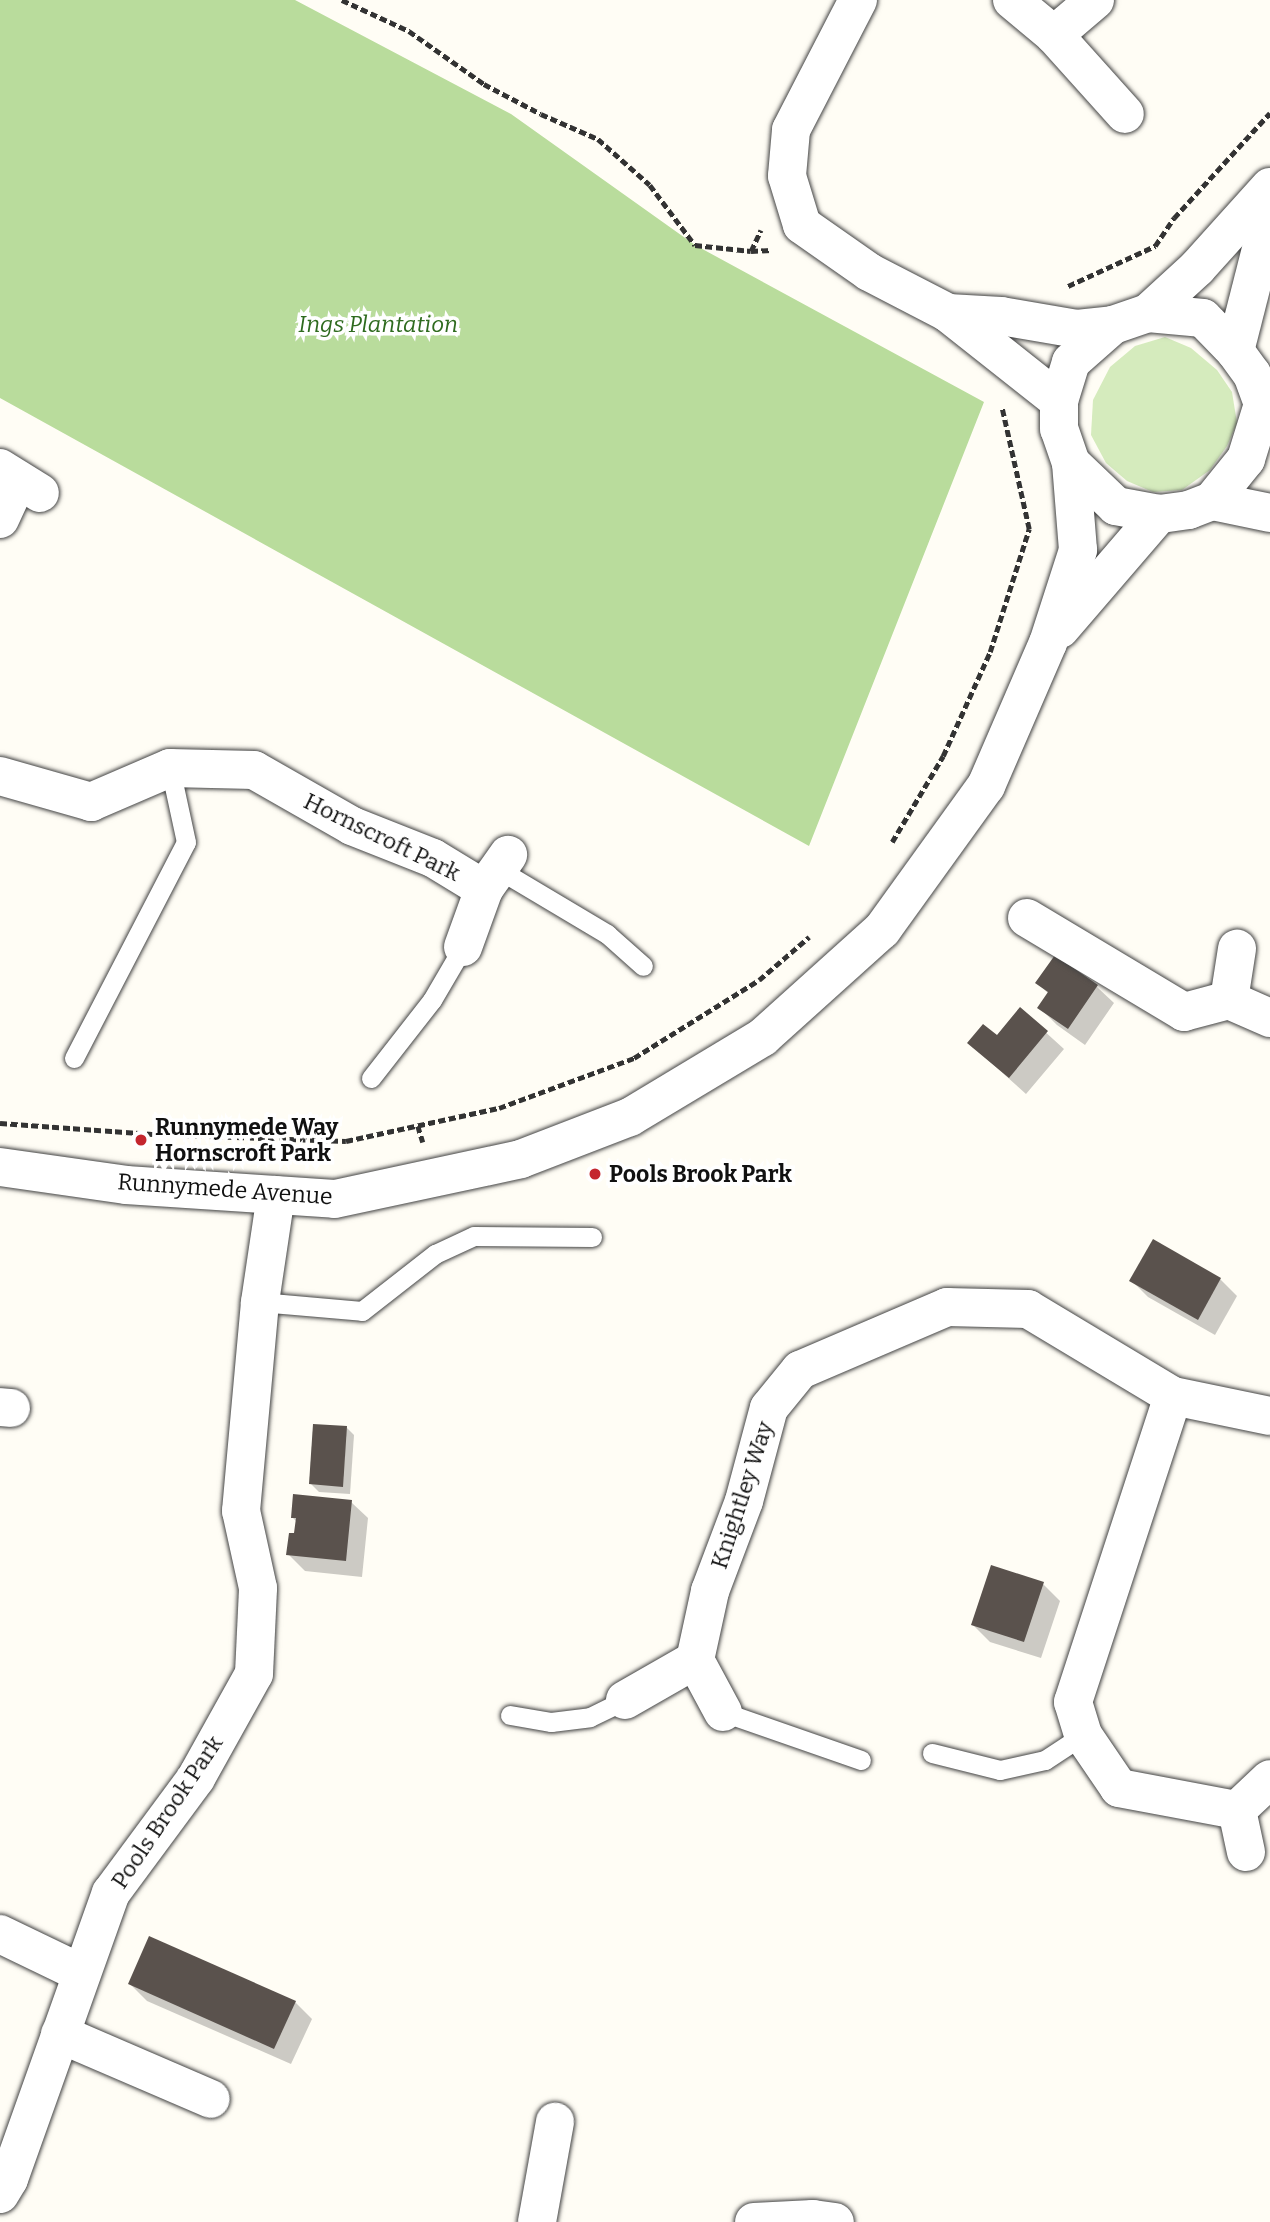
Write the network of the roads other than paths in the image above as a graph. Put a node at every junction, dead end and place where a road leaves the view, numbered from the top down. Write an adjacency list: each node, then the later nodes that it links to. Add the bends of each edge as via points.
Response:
1 (858, 0): 8 (street, via 791,130 787,176 802,225 869,272)
2 (1012, 0): 4 (street)
3 (1095, 0): 4 (street)
4 (1054, 35): 5 (street)
5 (1125, 114)
6 (1270, 187): 9 (street, via 1197,268)
7 (1270, 214): 11 (street)
8 (948, 313): 10 (street, via 1001,316 1077,329); 12 (street)
9 (1148, 313): 10 (street); 11 (street, via 1203,318)
10 (1113, 325): 12 (street, via 1071,362)
11 (1235, 351): 13 (street, via 1252,374)
12 (1059, 401): 14 (street, via 1059,429)
13 (1266, 409): 16 (street, via 1246,459)
14 (1071, 463): 18 (street, via 1116,506); 20 (street, Runnymede Avenue, via 1078,550)
15 (20, 480): 19 (street)
16 (1212, 501): 17 (street); 18 (street)
17 (1270, 513)
18 (1159, 514): 20 (street, Runnymede Avenue)
19 (0, 519)
20 (1048, 643): 33 (street, Runnymede Avenue, via 986,786 881,930 763,1037 630,1116 521,1159 335,1199)
21 (170, 768): 22 (street, Hornscroft Park, via 91,802); 23 (street, Hornscroft Park, via 254,771 352,826 433,858); 30 (lane, via 186,842)
22 (0, 776)
23 (497, 871): 25 (street, Hornscroft Park); 27 (lane, via 607,934)
24 (1027, 918): 28 (street, via 1184,1012)
25 (463, 947): 31 (lane, via 432,1000)
26 (1237, 949): 28 (street)
27 (643, 966)
28 (1229, 1000): 29 (street)
29 (1270, 1018)
30 (74, 1058)
31 (372, 1078)
32 (0, 1167): 33 (street, Runnymede Avenue, via 126,1185)
33 (276, 1195): 35 (street, Pools Brook Park)
34 (592, 1237): 35 (lane, via 474,1236 435,1254 362,1311)
35 (260, 1302): 49 (street, Pools Brook Park, via 241,1511 258,1588 254,1674 196,1778 111,1893)
36 (1173, 1396): 37 (street, Knightley Way); 38 (street, Knightley Way, via 1028,1309 947,1307 800,1370 769,1408 744,1501 710,1591); 42 (street, via 1073,1702)
37 (1270, 1416)
38 (695, 1660): 39 (street); 40 (street)
39 (625, 1700): 41 (lane, via 590,1717 551,1722)
40 (723, 1712): 44 (lane)
41 (510, 1715)
42 (1083, 1735): 43 (lane, via 1045,1760 1000,1770); 46 (street, via 1119,1788)
43 (932, 1753)
44 (861, 1760)
45 (1270, 1779): 46 (street)
46 (1237, 1810): 47 (street)
47 (1247, 1852)
48 (0, 1934): 49 (street)
49 (81, 1973): 50 (street, Pools Brook Park)
50 (60, 2034): 51 (street); 53 (street, Pools Brook Park)
51 (211, 2099)
52 (555, 2122): 54 (street)
53 (0, 2194)
54 (541, 2222)
55 (754, 2222): 56 (street)
56 (835, 2222)

